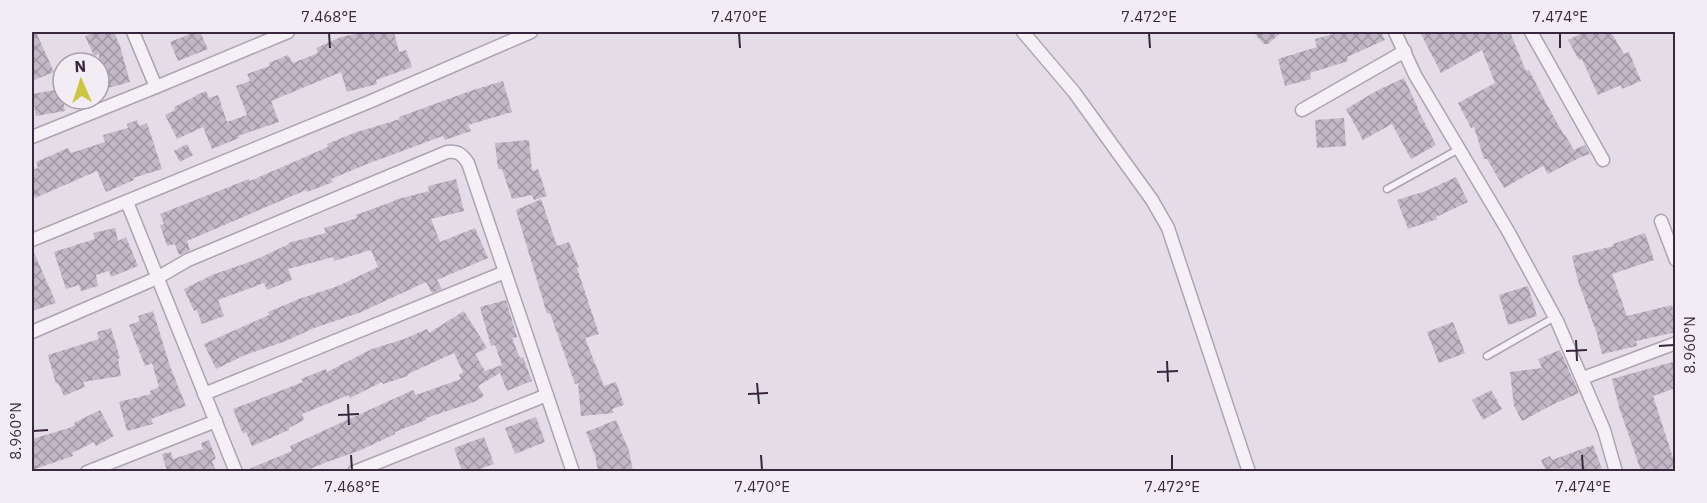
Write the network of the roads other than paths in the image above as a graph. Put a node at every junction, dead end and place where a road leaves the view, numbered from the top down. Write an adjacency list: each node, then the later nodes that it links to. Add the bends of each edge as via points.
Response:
1 (133, 32): 8 (street)
2 (288, 32): 8 (street)
3 (531, 32): 14 (street)
4 (1023, 32): 32 (street, via 1074,92 1168,228)
5 (1395, 32): 7 (street)
6 (1531, 32): 12 (street)
7 (1405, 51): 9 (street); 11 (street)
8 (156, 87): 10 (street)
9 (1302, 110)
10 (32, 136)
11 (1459, 149): 13 (lane); 20 (street)
12 (1603, 160)
13 (1387, 189)
14 (127, 202): 16 (street); 19 (street)
15 (1661, 221): 17 (street)
16 (32, 240)
17 (1676, 260)
18 (505, 272): 19 (street, via 468,163 456,151 188,260); 25 (street); 26 (street)
19 (157, 278): 21 (street); 25 (street)
20 (1555, 317): 23 (lane); 24 (street)
21 (32, 332)
22 (1676, 343): 24 (street)
23 (1486, 356)
24 (1583, 378): 33 (street)
25 (204, 394): 27 (street)
26 (547, 395): 30 (street); 31 (street)
27 (216, 421): 28 (street); 29 (street)
28 (87, 471)
29 (236, 471)
30 (354, 471)
31 (573, 471)
32 (1249, 471)
33 (1616, 471)

